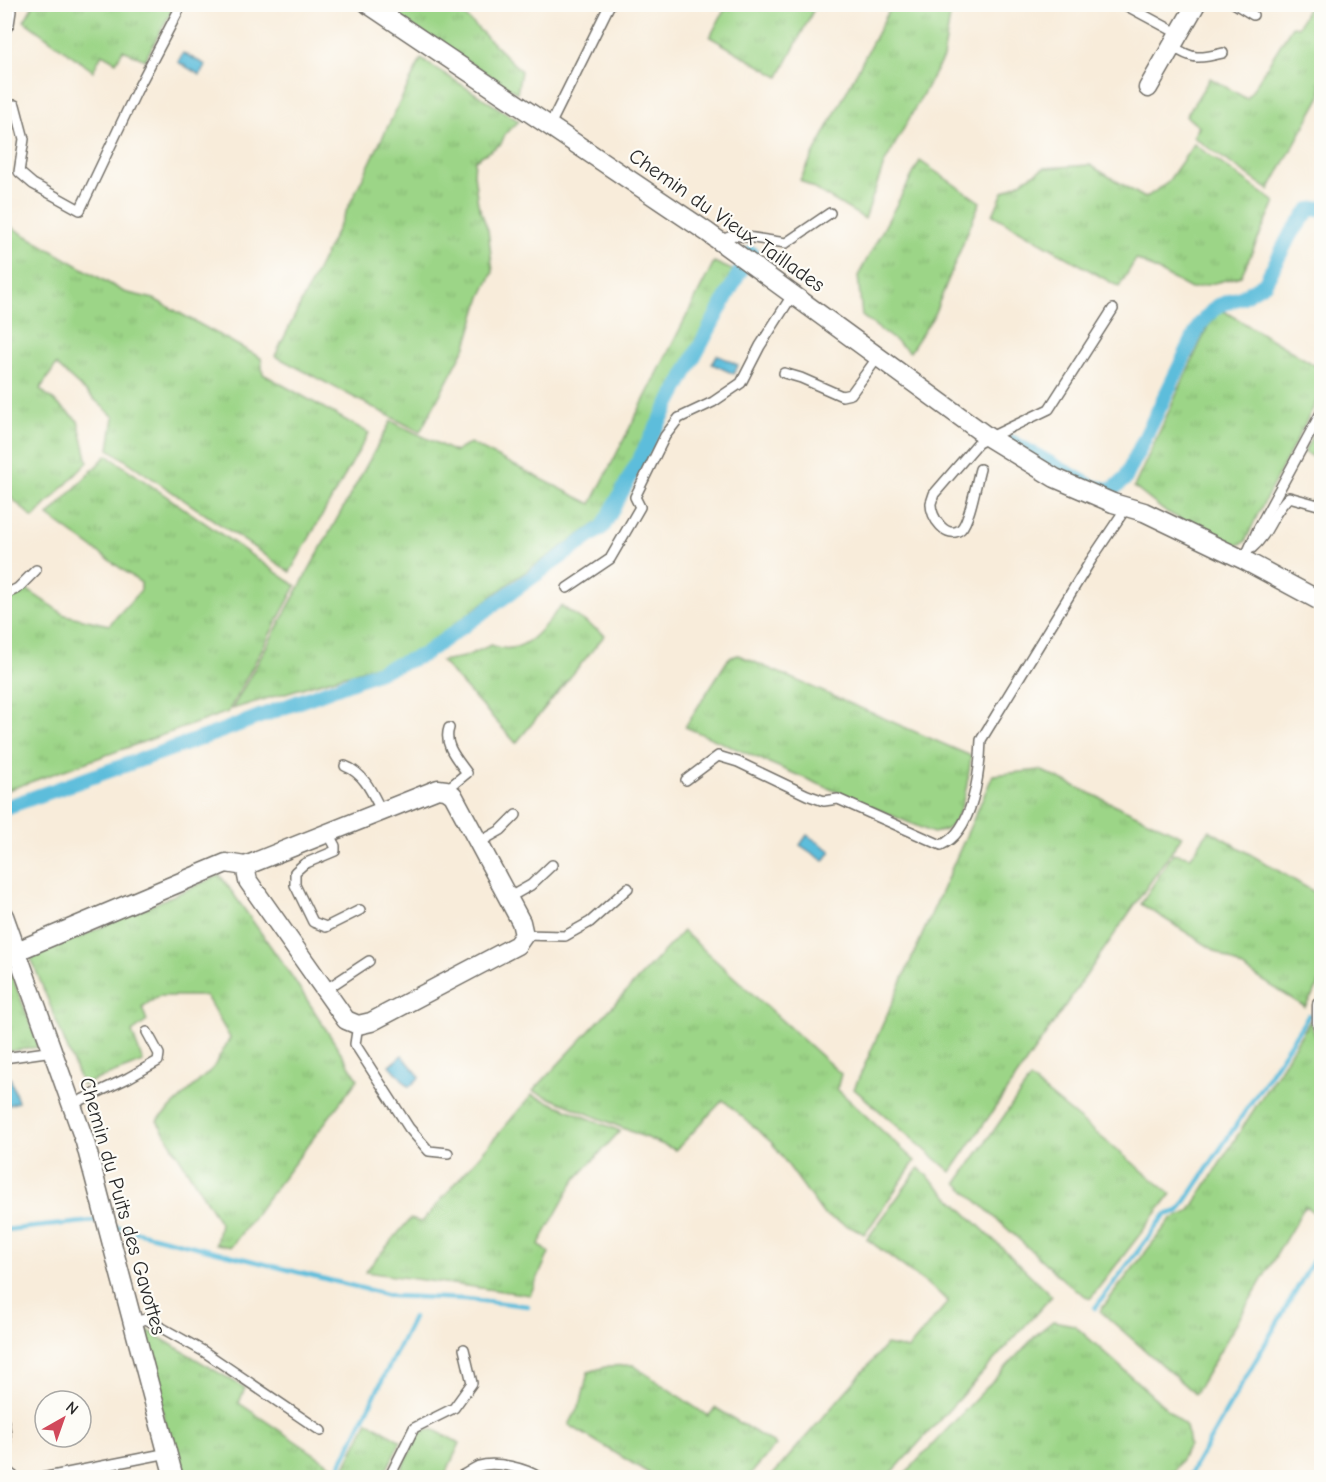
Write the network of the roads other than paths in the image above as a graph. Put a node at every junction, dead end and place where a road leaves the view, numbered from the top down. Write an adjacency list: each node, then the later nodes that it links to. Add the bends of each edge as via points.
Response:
1 (7, 4): 9 (lane, via 11,11)
2 (182, 4): 13 (lane, via 80,210 19,172 24,139)
3 (368, 4): 14 (street, Chemin du Vieux Taillades)
4 (610, 4): 14 (lane)
5 (1196, 4): 10 (street)
6 (1235, 4): 8 (lane)
7 (1127, 6): 10 (lane)
8 (1253, 15)
9 (4, 32)
10 (1176, 40): 11 (lane, via 1190,57 1201,59); 12 (street)
11 (1222, 53)
12 (1148, 88)
13 (15, 105)
14 (550, 125): 16 (street, Chemin du Vieux Taillades)
15 (830, 213): 16 (lane, via 786,243 734,235)
16 (720, 241): 17 (street, Chemin du Vieux Taillades)
17 (794, 294): 19 (street, Chemin du Vieux Taillades); 28 (lane, via 741,383 679,418 665,436 635,497 640,507 610,559)
18 (1113, 309): 22 (lane, via 1049,409)
19 (878, 357): 20 (lane, via 850,394 842,396); 22 (street, Chemin du Vieux Taillades)
20 (784, 373)
21 (1322, 411): 26 (lane)
22 (988, 437): 23 (lane, via 978,443 934,494 932,512 945,530 960,530 966,522); 25 (street, Chemin du Vieux Taillades, via 1055,478)
23 (980, 470)
24 (1322, 500): 26 (lane, via 1318,505 1289,497 1280,504 1259,542)
25 (1128, 506): 26 (street, Chemin du Vieux Taillades); 33 (lane, via 981,740 974,798 950,841 941,845 838,799 824,801 807,795 718,756)
26 (1247, 555): 30 (street, Chemin du Vieux Taillades)
27 (36, 570): 29 (lane, via 18,588)
28 (567, 588)
29 (4, 595)
30 (1322, 602)
31 (449, 728): 34 (lane, via 449,745 467,773)
32 (345, 766): 35 (lane, via 356,770)
33 (686, 780)
34 (446, 790): 35 (street, via 438,789); 38 (street, via 453,795)
35 (382, 812): 37 (street)
36 (516, 815): 38 (lane, via 501,830)
37 (328, 833): 40 (street); 43 (lane, via 335,851 304,864 295,873 295,885 313,922 326,927)
38 (478, 843): 42 (street)
39 (552, 865): 42 (lane, via 531,885)
40 (245, 866): 46 (street, via 226,863); 48 (street, via 248,881)
41 (628, 888): 45 (lane, via 590,922 565,936)
42 (508, 898): 45 (street)
43 (360, 910)
44 (4, 916): 46 (street, Chemin du Puits des Gavottes)
45 (524, 935): 51 (street, via 517,945 371,1022)
46 (17, 951): 53 (street, Chemin du Puits des Gavottes)
47 (369, 961): 48 (lane)
48 (325, 990): 51 (street, via 346,1020)
49 (1322, 1005): 50 (street)
50 (1322, 1023)
51 (358, 1025): 56 (lane, via 355,1044 409,1128 429,1151)
52 (147, 1032): 55 (lane, via 159,1054 158,1061)
53 (53, 1051): 54 (lane); 55 (street, Chemin du Puits des Gavottes)
54 (4, 1058)
55 (73, 1104): 57 (street, Chemin du Puits des Gavottes)
56 (448, 1154)
57 (133, 1322): 60 (lane, via 146,1319 203,1351); 61 (street, Chemin du Puits des Gavottes)
58 (464, 1349): 65 (lane, via 472,1383 454,1408 414,1428)
59 (4, 1422): 63 (lane, via 8,1472)
60 (321, 1431)
61 (168, 1453): 62 (lane); 64 (street, Chemin du Puits des Gavottes)
62 (49, 1477)
63 (16, 1478)
64 (174, 1478)
65 (389, 1478)
66 (457, 1478): 67 (lane, via 481,1466 507,1465)
67 (540, 1478)

